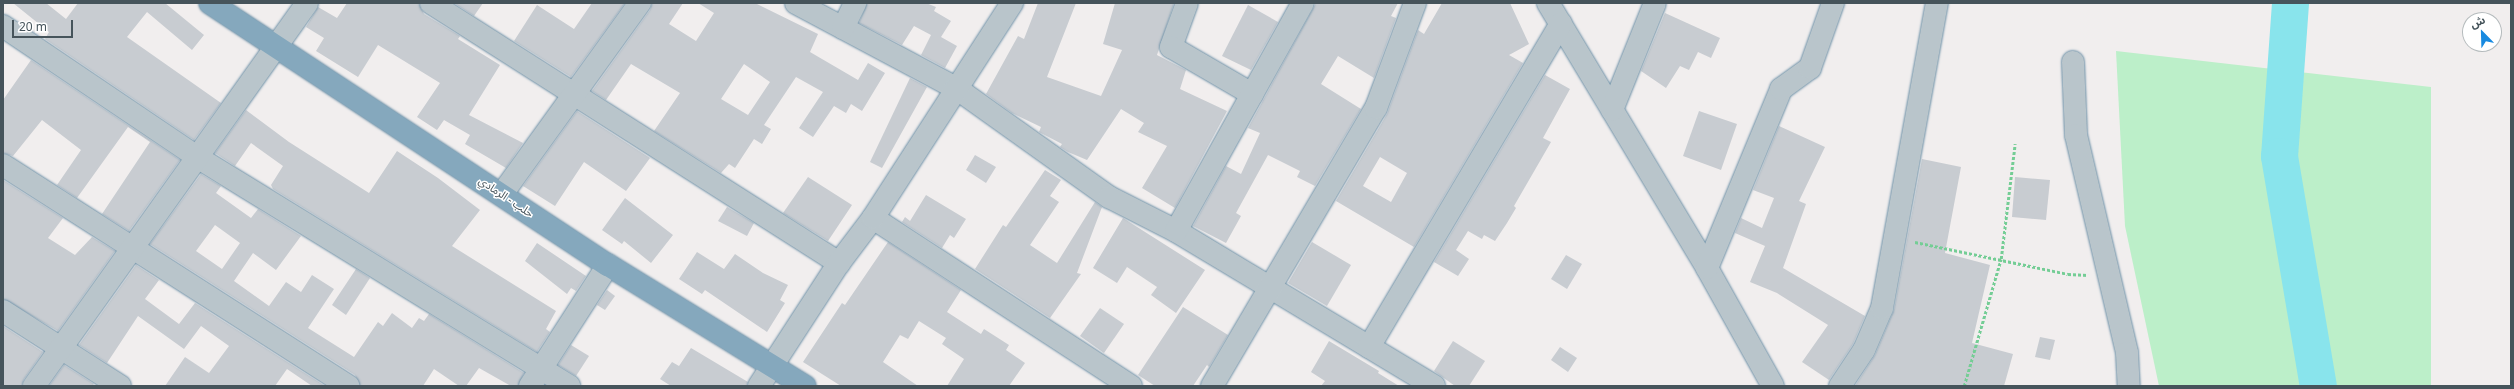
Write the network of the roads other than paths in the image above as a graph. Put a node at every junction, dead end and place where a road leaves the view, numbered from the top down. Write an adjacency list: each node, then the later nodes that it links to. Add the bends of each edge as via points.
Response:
1 (210, 3): 18 (highway, حلب - الرمادي)
2 (307, 3): 18 (street)
3 (431, 3): 22 (street)
4 (640, 3): 22 (street)
5 (796, 3): 17 (street)
6 (855, 3): 17 (street)
7 (1012, 3): 20 (street)
8 (1187, 3): 21 (street, via 1171,48)
9 (1303, 3): 21 (street)
10 (1414, 3): 33 (street, via 1376,108)
11 (1548, 3): 15 (street)
12 (1655, 3): 23 (street)
13 (1833, 3): 32 (street, via 1810,68 1781,88)
14 (1937, 3): 49 (street, via 1882,308 1864,350)
15 (1561, 24): 23 (street); 35 (street)
16 (3, 26): 24 (street)
17 (843, 28): 20 (street)
18 (278, 46): 24 (street); 26 (highway, حلب - الرمادي)
19 (2073, 62): 50 (street, via 2076,135 2127,353)
20 (956, 88): 27 (street); 28 (street, via 1109,197)
21 (1252, 94): 28 (street)
22 (575, 95): 26 (street); 30 (street)
23 (1612, 110): 32 (street)
24 (197, 157): 29 (street); 38 (street)
25 (3, 165): 29 (street)
26 (502, 194): 31 (highway, حلب - الرمادي)
27 (873, 218): 30 (street); 45 (street)
28 (1176, 231): 33 (street)
29 (132, 248): 36 (street); 41 (street)
30 (839, 263): 37 (street)
31 (608, 265): 37 (highway, حلب - الرمادي); 38 (street)
32 (1707, 268): 48 (street)
33 (1271, 290): 35 (street); 46 (street)
34 (3, 311): 36 (street)
35 (1369, 347): 47 (street)
36 (61, 348): 39 (street); 40 (street)
37 (771, 367): 43 (street); 44 (highway, حلب - الرمادي)
38 (536, 378): 42 (street)
39 (34, 386)
40 (120, 386)
41 (348, 386)
42 (569, 386)
43 (758, 386)
44 (805, 386)
45 (1131, 386)
46 (1212, 386)
47 (1434, 386)
48 (1773, 386)
49 (1840, 386)
50 (2129, 386)

